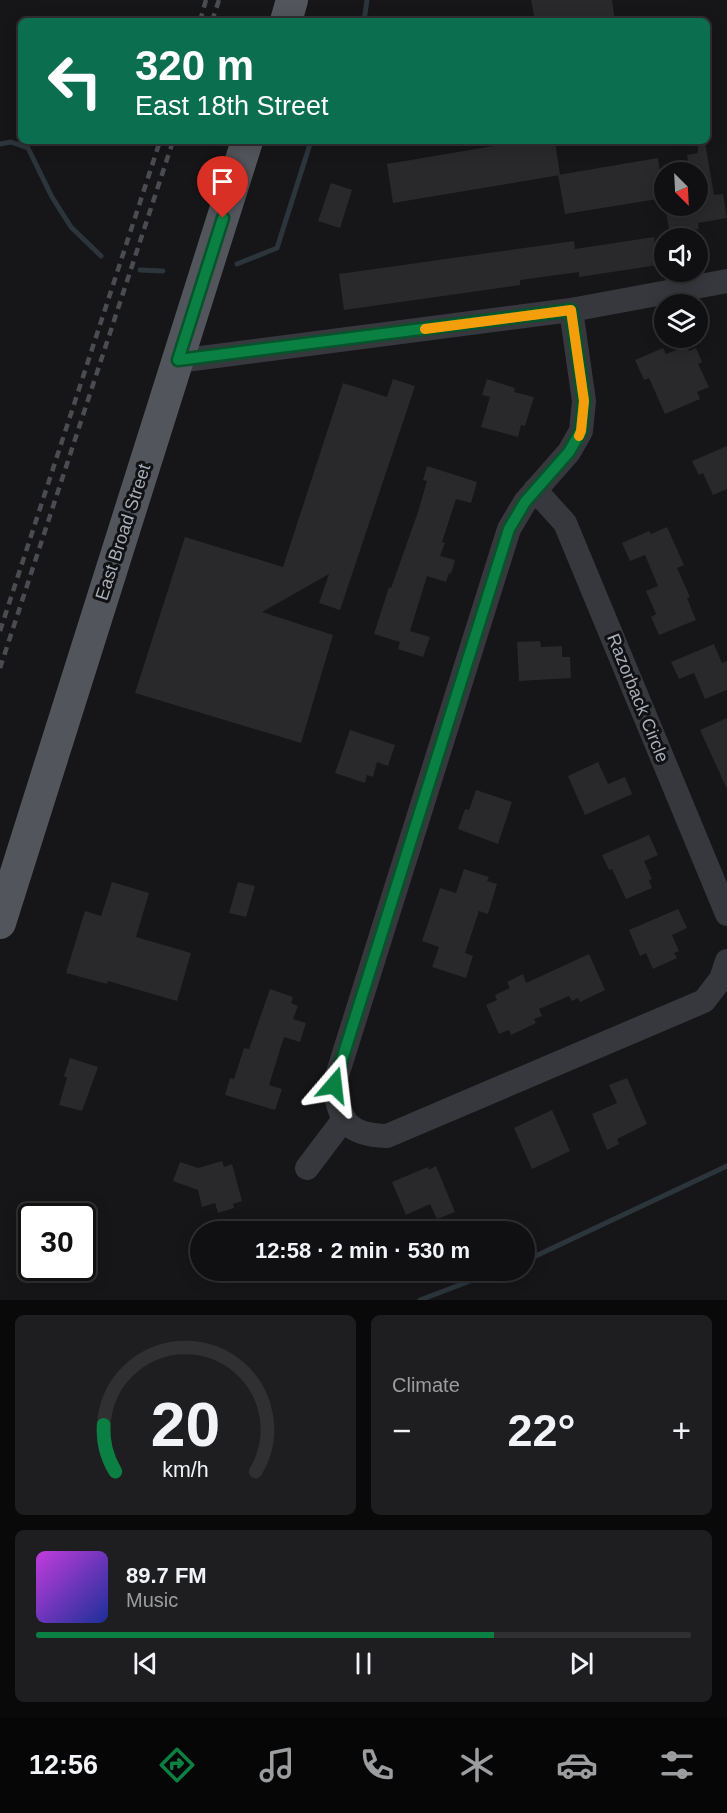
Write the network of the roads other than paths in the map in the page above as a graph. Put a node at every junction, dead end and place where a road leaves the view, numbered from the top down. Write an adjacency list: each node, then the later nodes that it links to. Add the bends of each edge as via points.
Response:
1 (292, 0): 2 (main road)
2 (287, 18)
3 (247, 144): 6 (main road, East Broad Street)
4 (726, 283): 5 (street)
5 (571, 310): 6 (street); 7 (street, via 584,401 581,431 569,452)
6 (178, 360): 9 (main road, East Broad Street)
7 (535, 490): 8 (street, Razorback Circle, via 565,523); 11 (street, via 509,529 334,1085)
8 (727, 914)
9 (0, 923)
10 (727, 961): 11 (street, via 721,979 704,1001 387,1136 368,1135 350,1127)
11 (344, 1119): 12 (street)
12 (307, 1168)

